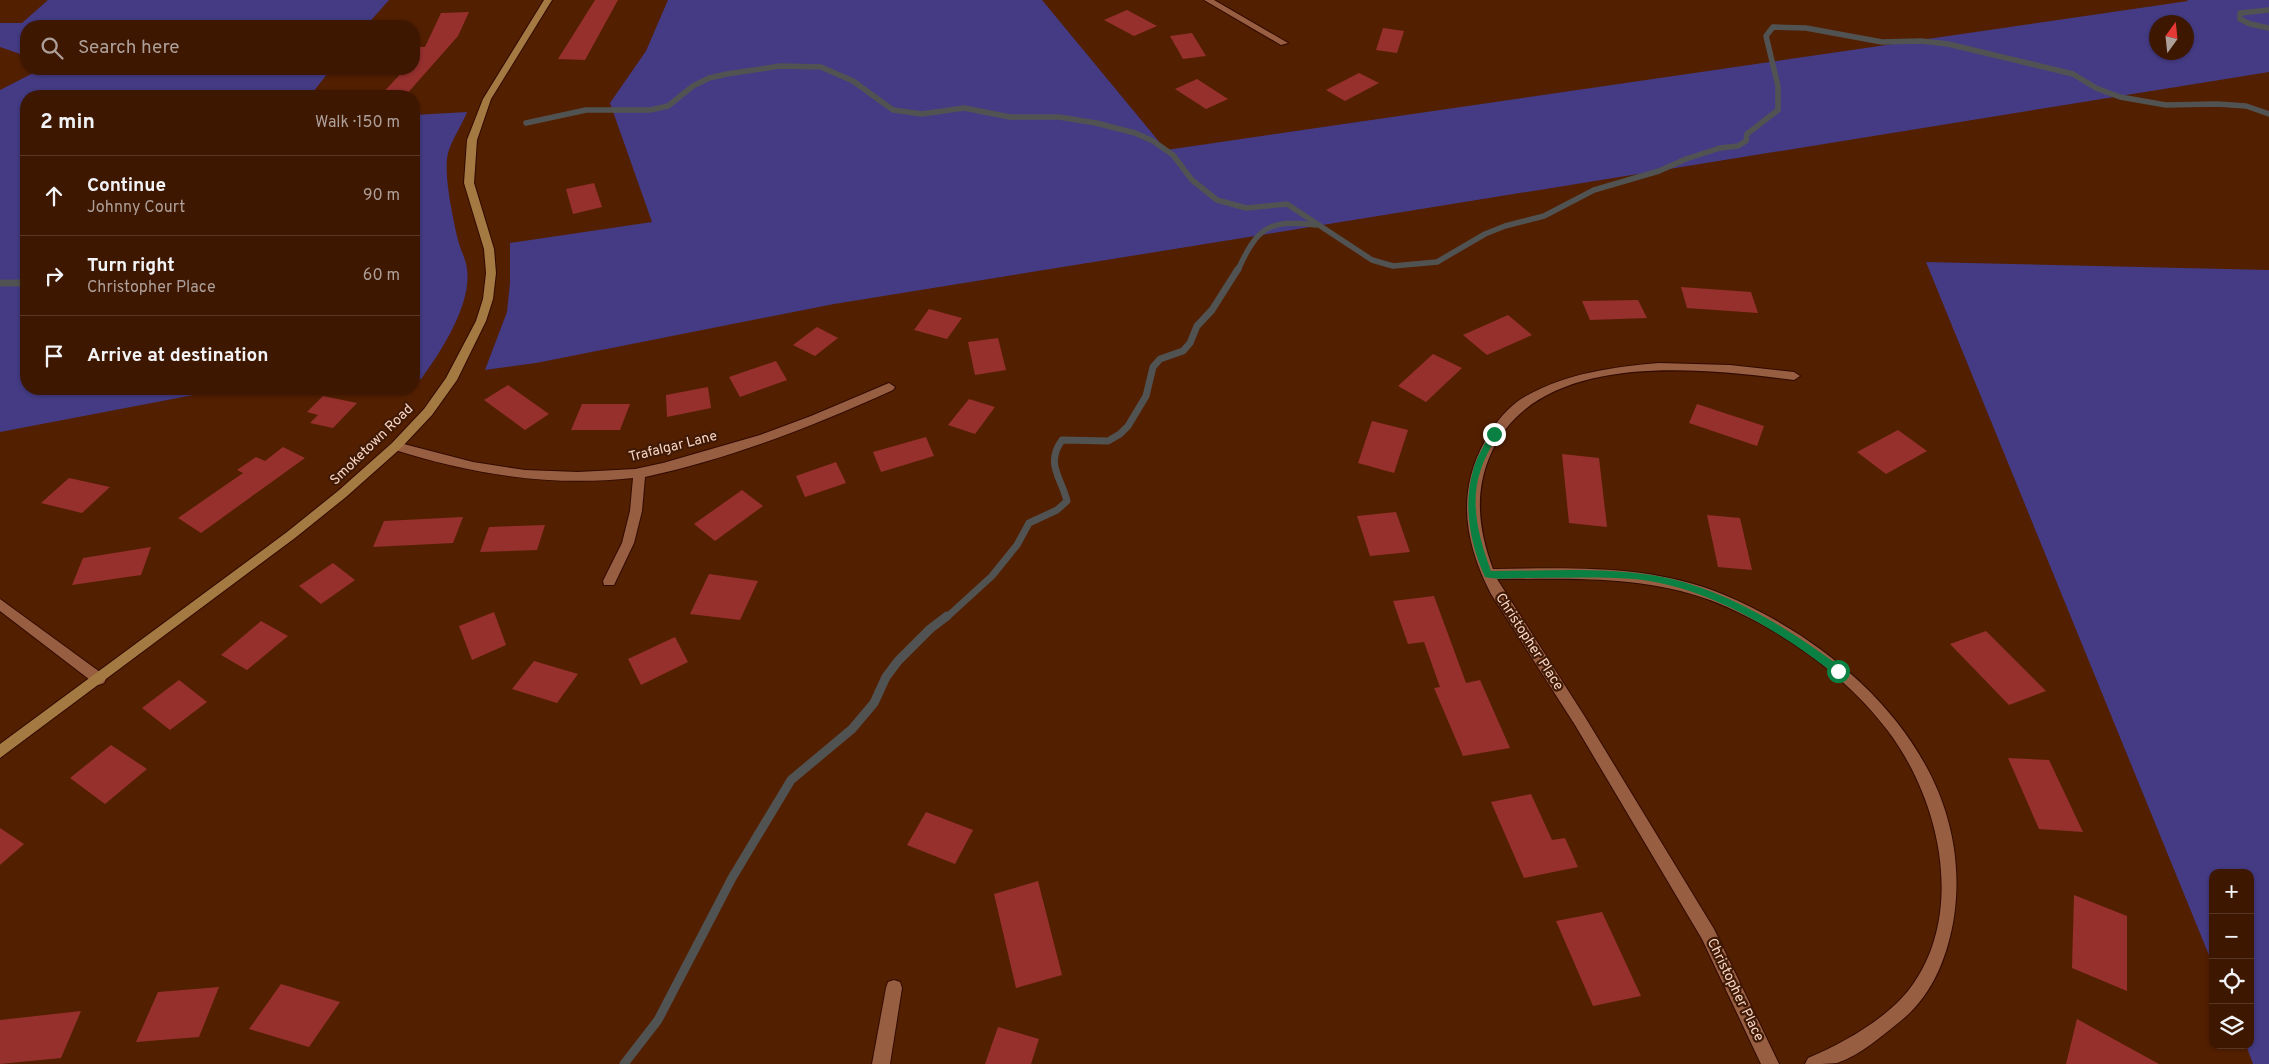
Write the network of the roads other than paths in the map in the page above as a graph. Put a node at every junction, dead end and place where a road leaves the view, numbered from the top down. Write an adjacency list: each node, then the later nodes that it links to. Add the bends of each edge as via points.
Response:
1 (548, 0): 6 (main road, Smoketown Road, via 487,99 472,140 469,183 489,249 491,273 481,321 451,380 428,412)
2 (1208, 0): 3 (street)
3 (1284, 43)
4 (1794, 376): 8 (street, Christopher Place, via 1705,368 1612,372 1580,377 1553,386 1530,399 1494,434 1477,468 1472,513 1478,546)
5 (889, 387): 7 (street, Trafalgar Lane, via 776,434)
6 (396, 446): 7 (street, Trafalgar Lane, via 445,462 518,474 587,476); 11 (main road, Smoketown Road, via 291,536)
7 (639, 473): 9 (street, via 636,511 628,543)
8 (1488, 574): 15 (street, Christopher Place, via 1708,934); 16 (street, via 1618,574 1653,579 1716,598 1762,620 1816,654 1873,703 1896,732 1934,802 1947,843 1950,868 1948,910 1939,950 1925,980 1910,1001 1868,1037)
9 (609, 581)
10 (0, 604): 11 (street)
11 (99, 679): 12 (main road, Smoketown Road)
12 (0, 752)
13 (894, 988): 14 (street)
14 (881, 1064)
15 (1770, 1064)
16 (1814, 1064)

